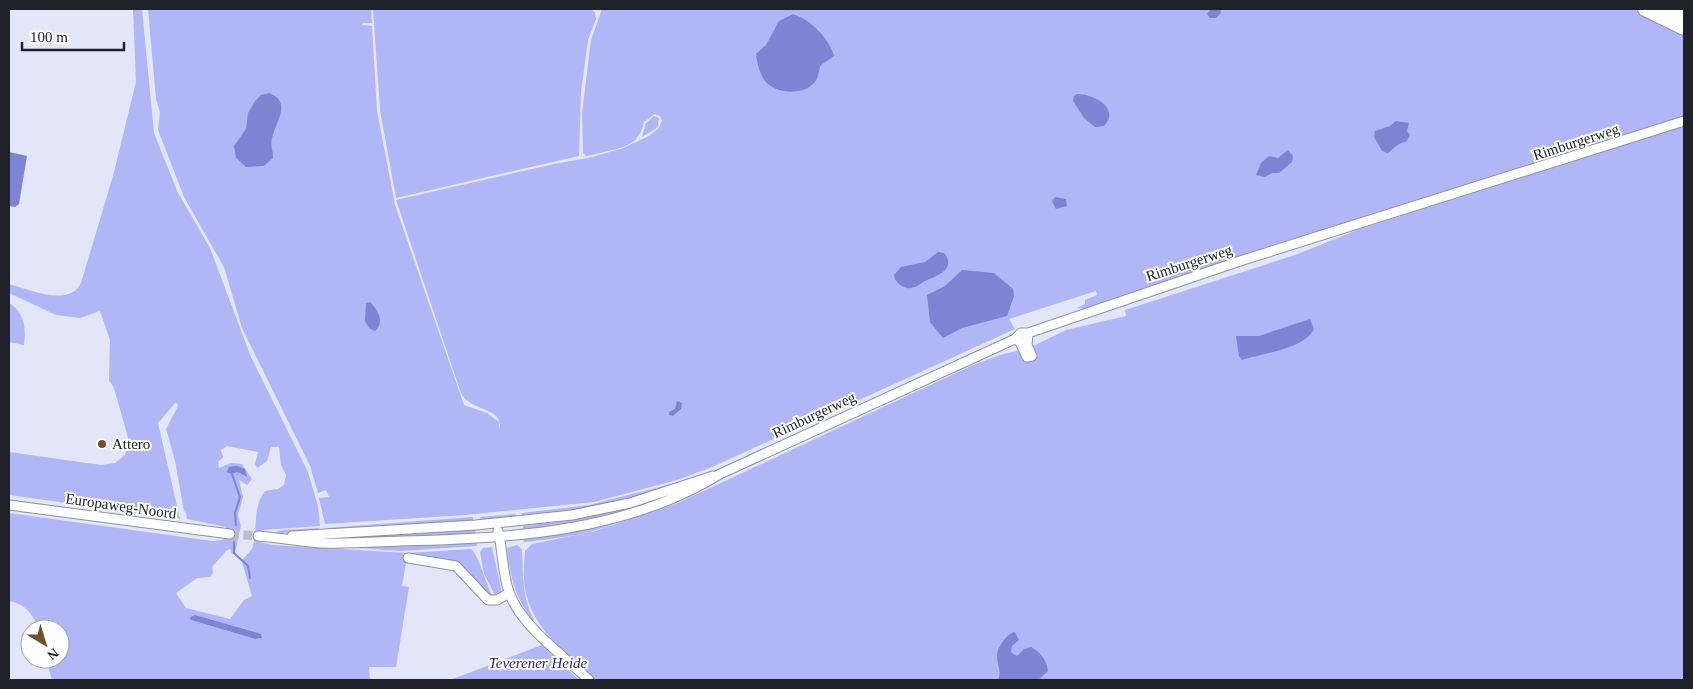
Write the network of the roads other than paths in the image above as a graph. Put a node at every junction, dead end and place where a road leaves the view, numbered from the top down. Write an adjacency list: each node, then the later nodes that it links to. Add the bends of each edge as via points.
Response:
1 (1645, 9): 4 (highway)
2 (1669, 9): 3 (highway)
3 (1684, 16)
4 (1684, 28)
5 (1684, 121): 6 (street, Rimburgerweg, via 1240,261)
6 (1028, 333): 7 (street, Rimburgerweg, via 1021,333); 7 (street, via 1029,357 1020,342)
7 (1015, 340): 8 (street, Rimburgerweg)
8 (720, 474): 10 (street, Rimburgerweg, via 600,510); 13 (street, Rimburgerweg, via 670,499 606,520)
9 (9, 505): 11 (street, Europaweg-Noord)
10 (496, 523): 13 (street); 14 (street, via 285,535)
11 (230, 534)
12 (258, 536): 14 (street)
13 (500, 536): 14 (street, via 324,543); 16 (street)
14 (280, 538)
15 (408, 558): 16 (street, via 456,566 488,600 497,600)
16 (509, 592): 17 (street, via 528,622)
17 (589, 680)

